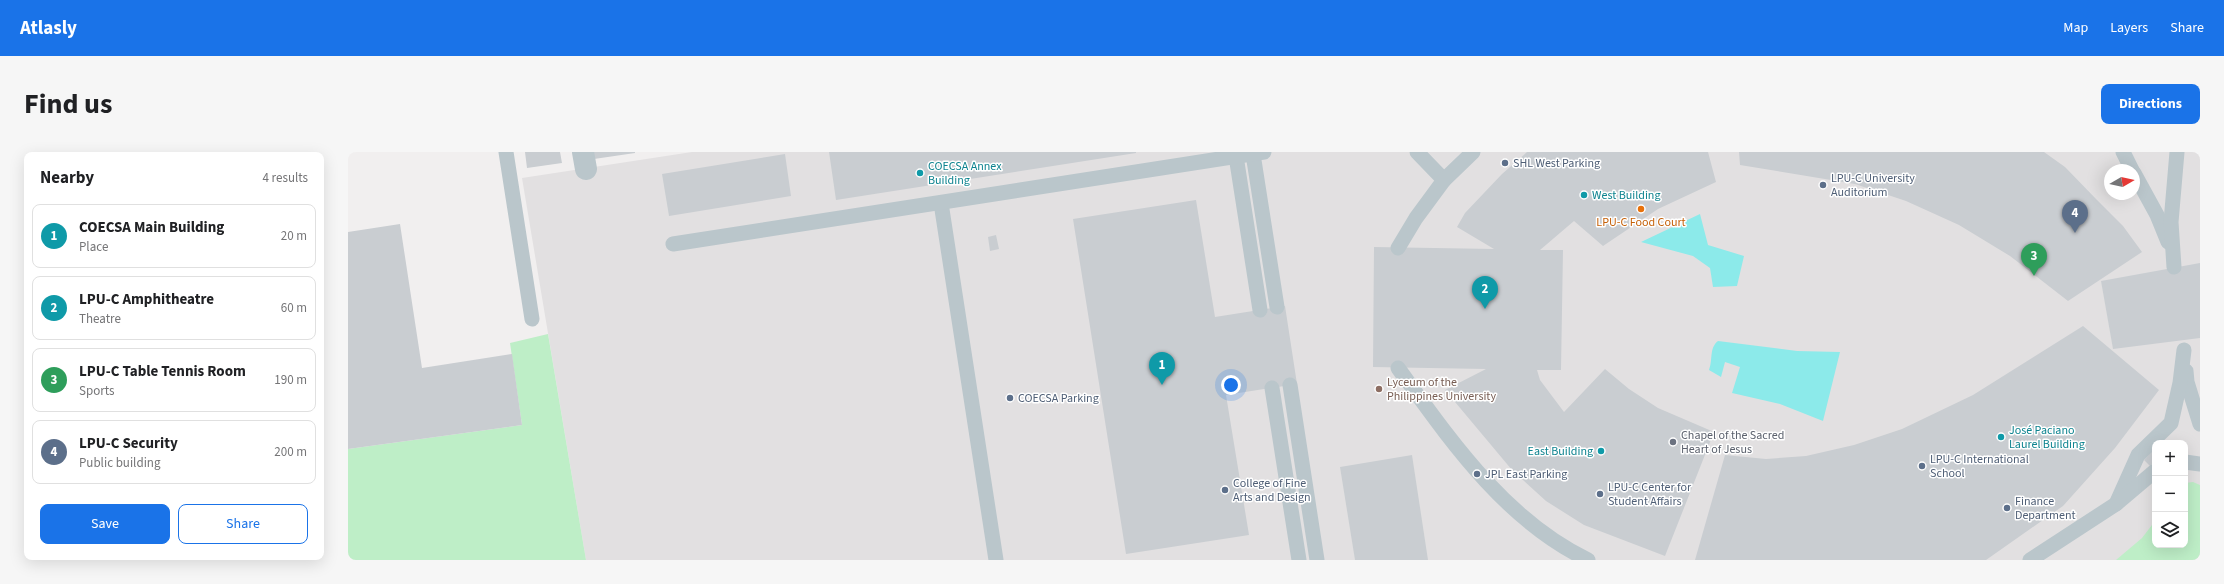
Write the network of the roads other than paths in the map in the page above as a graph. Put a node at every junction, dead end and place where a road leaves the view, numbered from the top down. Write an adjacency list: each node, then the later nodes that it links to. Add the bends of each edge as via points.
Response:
1 (506, 152): 18 (lane)
2 (1417, 152): 9 (lane)
3 (1473, 152): 9 (lane)
4 (2123, 152): 8 (lane)
5 (2177, 152): 14 (lane, via 2171,222)
6 (1258, 153): 7 (lane); 16 (lane)
7 (1236, 156): 11 (lane); 17 (lane)
8 (2129, 164)
9 (1444, 180): 13 (lane)
10 (2140, 184): 14 (lane, via 2157,215)
11 (941, 203): 12 (lane); 27 (lane)
12 (672, 244)
13 (1398, 248)
14 (2172, 253): 15 (lane)
15 (2174, 268)
16 (1277, 307)
17 (1260, 310)
18 (532, 319)
19 (1398, 368): 30 (lane, via 1448,437 1500,496 1534,527)
20 (1290, 385): 29 (lane)
21 (1272, 388): 28 (lane)
22 (2200, 424): 26 (lane, via 2187,382 2183,345 2180,383 2171,423 2138,455)
23 (2188, 462): 24 (lane)
24 (2200, 464)
25 (2152, 474): 26 (lane)
26 (2116, 504): 31 (lane)
27 (996, 560)
28 (1299, 560)
29 (1317, 560)
30 (1588, 560)
31 (2030, 560)

